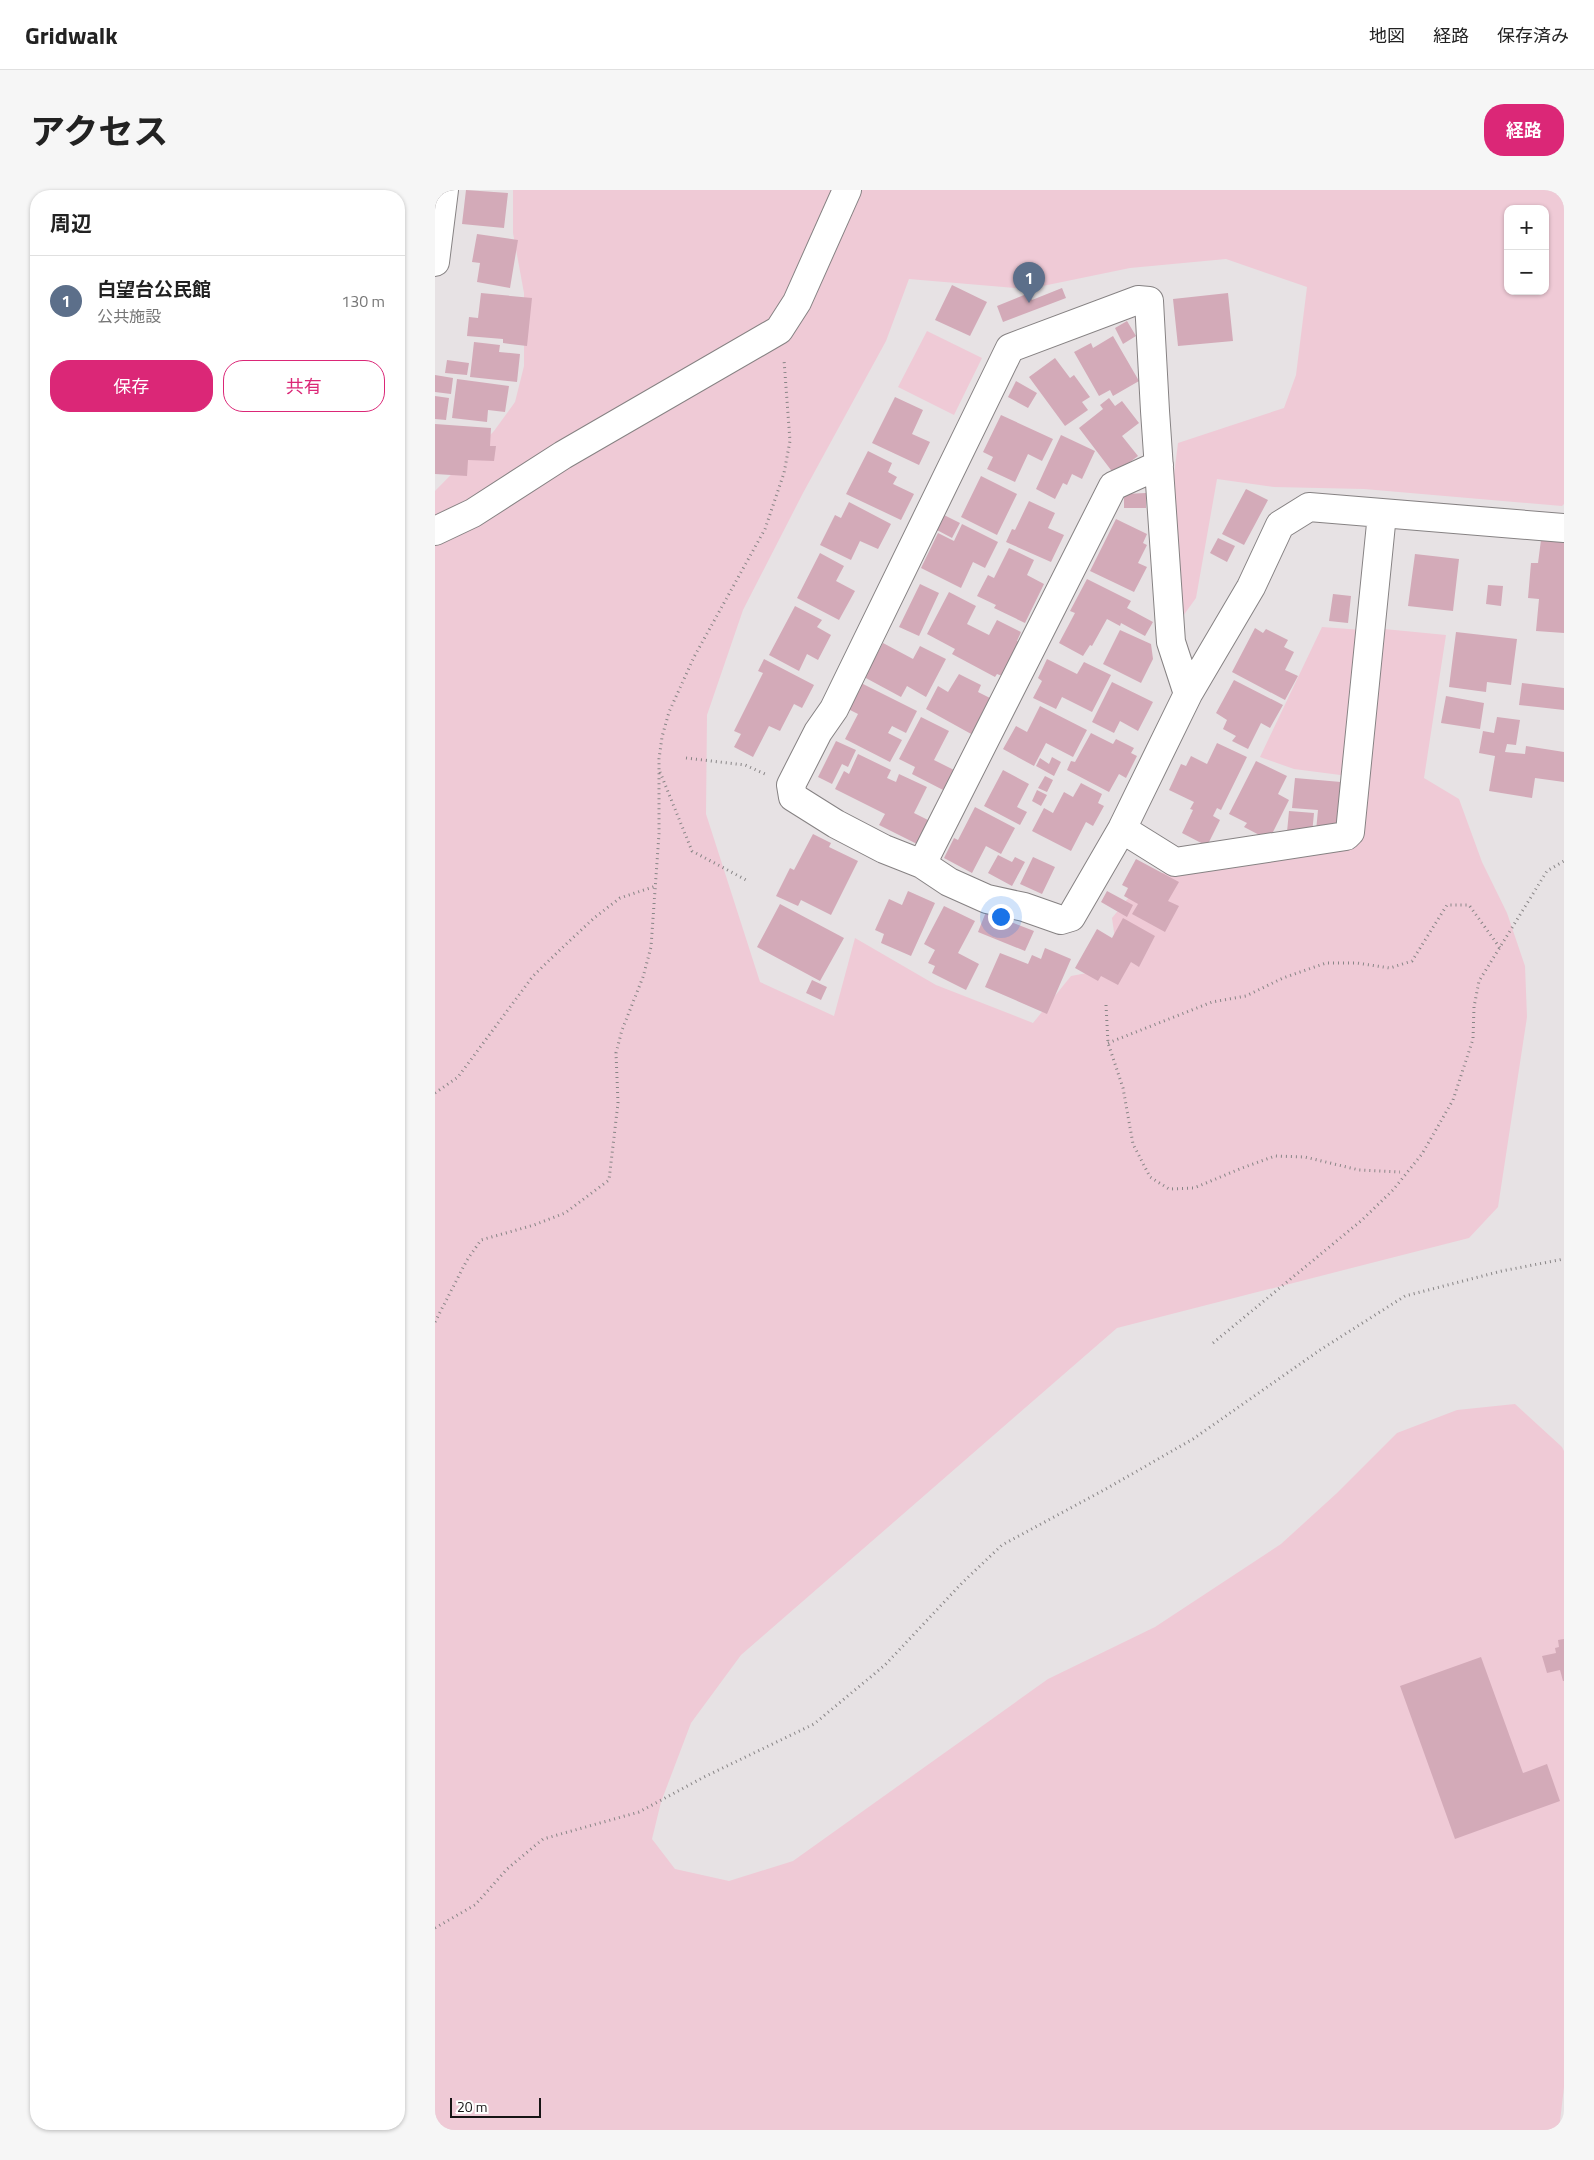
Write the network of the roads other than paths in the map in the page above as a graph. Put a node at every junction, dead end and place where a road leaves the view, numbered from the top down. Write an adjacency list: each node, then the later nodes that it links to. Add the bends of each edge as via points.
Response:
1 (444, 190): 3 (street)
2 (847, 190): 7 (street, via 797,302 779,330 563,455 473,513)
3 (435, 262)
4 (1159, 465): 8 (street, via 1171,642); 10 (street, via 1113,486); 10 (street, via 1149,301 1138,300 1010,348 835,710 818,732 791,785 793,797 836,824 884,850)
5 (1382, 514): 6 (street); 8 (street, via 1309,507 1280,525 1251,587); 9 (street, via 1350,832 1346,836 1175,862)
6 (1564, 528)
7 (435, 531)
8 (1188, 694): 9 (street)
9 (1123, 829): 10 (street, via 1071,917 1061,920 987,899 949,882)
10 (922, 864)

